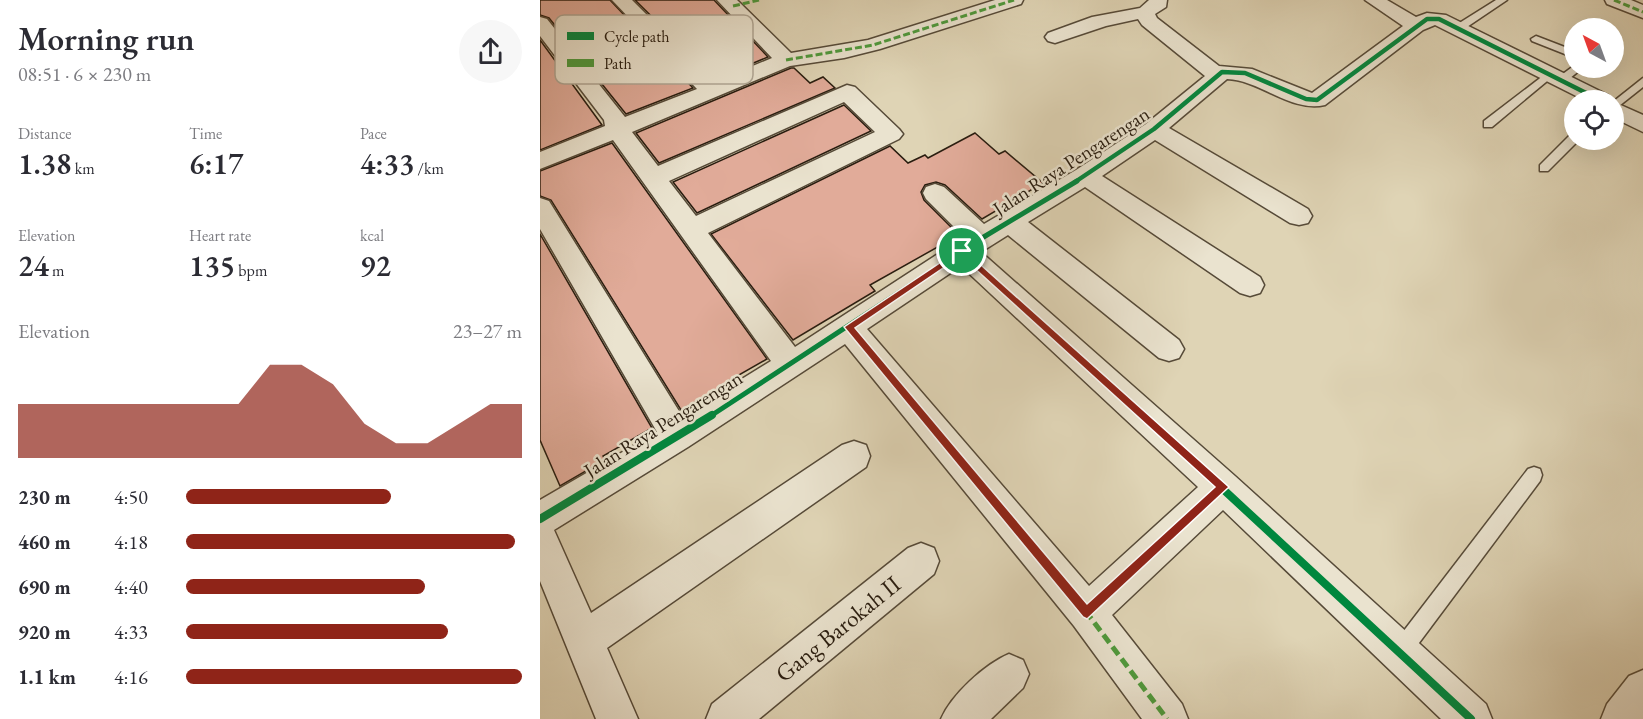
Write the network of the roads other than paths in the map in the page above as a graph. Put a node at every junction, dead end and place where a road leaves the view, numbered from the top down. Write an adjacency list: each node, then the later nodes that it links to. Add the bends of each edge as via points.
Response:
1 (621, 0): 10 (street)
2 (759, 0): 7 (street)
3 (1014, 0): 20 (street, via 872,45 821,57)
4 (1374, 0): 14 (street)
5 (1502, 0): 15 (lane)
6 (1614, 0): 9 (street)
7 (730, 3): 11 (street)
8 (1151, 6): 16 (street); 23 (street, via 1149,21)
9 (1643, 12)
10 (636, 15)
11 (742, 15)
12 (540, 23): 18 (street)
13 (753, 26): 20 (street)
14 (1416, 26): 15 (street, via 1427,19); 23 (street, via 1317,100 1245,73)
15 (1457, 29): 22 (street)
16 (1055, 38)
17 (1536, 39): 19 (lane)
18 (555, 42)
19 (1564, 50)
20 (786, 60): 21 (street)
21 (753, 73)
22 (1561, 74): 29 (street); 32 (lane)
23 (1218, 75): 35 (street, Jalan Raya Pengarengan)
24 (1643, 81): 30 (lane)
25 (587, 84): 34 (street)
26 (704, 84): 28 (street)
27 (725, 84): 28 (street)
28 (710, 90): 34 (street)
29 (1585, 90)
30 (1624, 99)
31 (1624, 114): 33 (street)
32 (1488, 124)
33 (1643, 125)
34 (617, 128): 37 (street); 40 (street)
35 (1154, 129): 39 (street, Jalan Raya Pengarengan); 43 (street)
36 (1564, 148): 38 (lane)
37 (540, 161)
38 (1544, 168)
39 (1085, 176): 44 (street, Jalan Raya Pengarengan); 47 (street)
40 (653, 178): 45 (street); 45 (street, via 847,92 891,134)
41 (935, 193): 46 (street)
42 (540, 207): 51 (street)
43 (1299, 216)
44 (1010, 222): 46 (street, Jalan Raya Pengarengan); 49 (street)
45 (693, 229): 50 (street)
46 (972, 244): 48 (street, Jalan Raya Pengarengan); 54 (street)
47 (1250, 285)
48 (848, 327): 50 (street, Jalan Raya Pengarengan); 58 (street)
49 (1169, 350)
50 (791, 365): 51 (street, Jalan Raya Pengarengan)
51 (677, 437): 55 (street, Jalan Raya Pengarengan)
52 (854, 456): 59 (street)
53 (1534, 475): 60 (lane)
54 (1223, 487): 58 (street); 60 (street)
55 (540, 519)
56 (540, 538): 59 (street)
57 (921, 561): 64 (street, Gang Barokah II)
58 (1087, 613): 66 (street)
59 (584, 641): 63 (street)
60 (1400, 652): 67 (street)
61 (1010, 674): 65 (street)
62 (1643, 690): 68 (street)
63 (617, 719)
64 (728, 719)
65 (962, 719)
66 (1167, 719)
67 (1471, 719)
68 (1622, 719)

